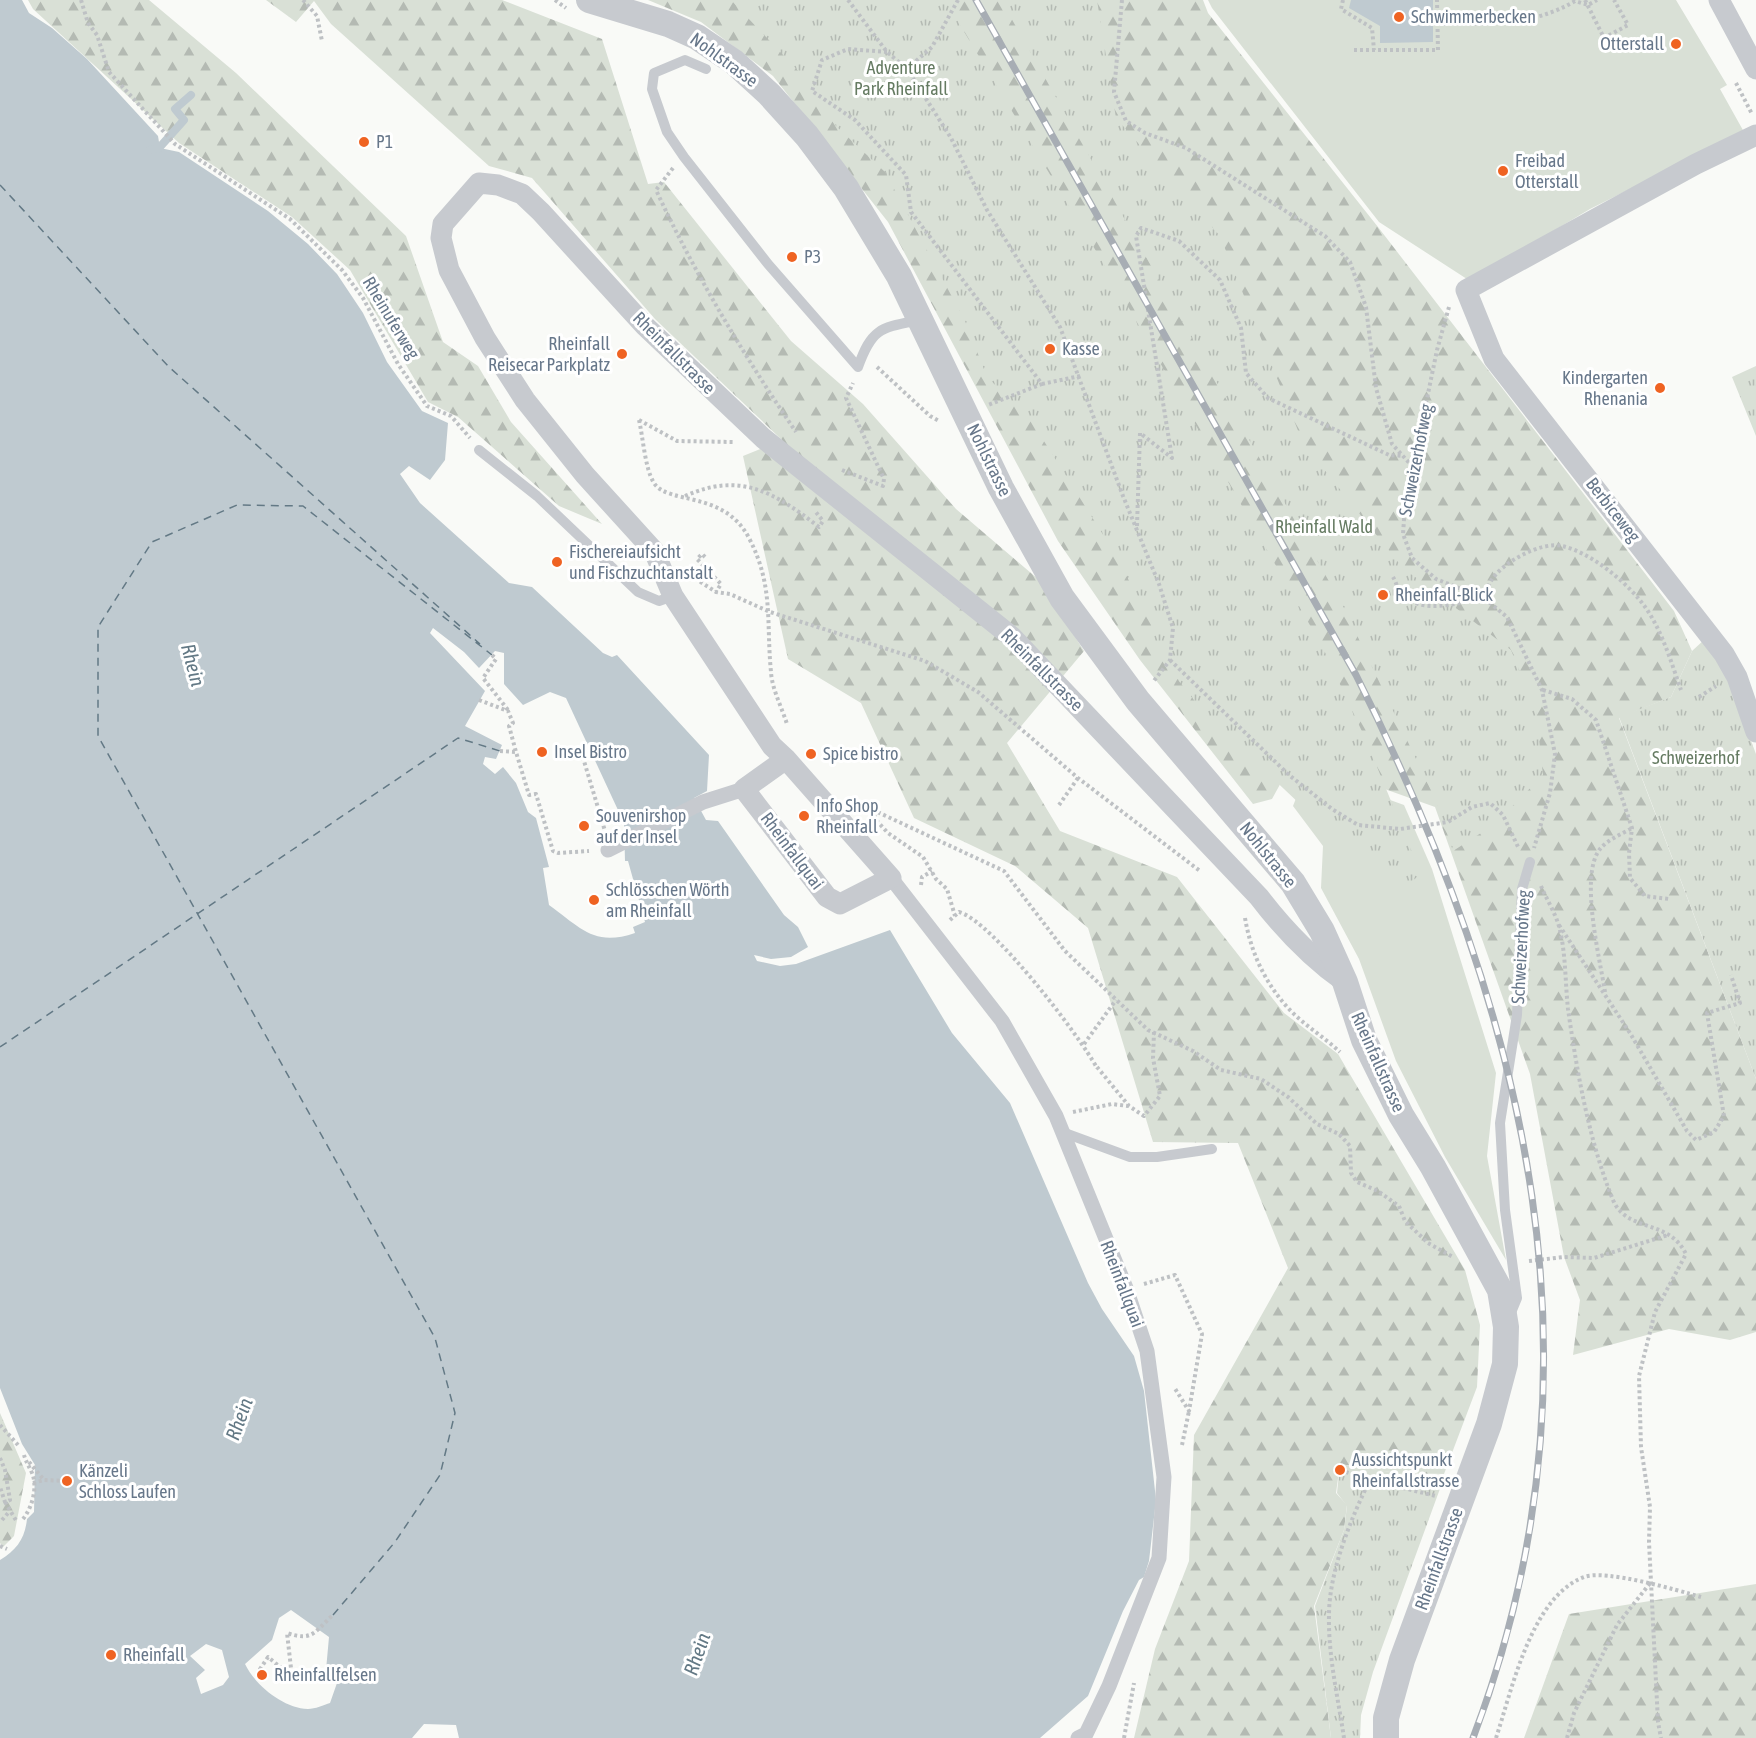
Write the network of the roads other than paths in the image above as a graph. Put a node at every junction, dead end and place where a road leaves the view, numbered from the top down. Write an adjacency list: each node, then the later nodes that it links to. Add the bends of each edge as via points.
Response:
1 (589, 0): 6 (street, Nohlstrasse, via 668,24 697,38 734,62 769,94 846,188 873,229)
2 (1719, 0): 4 (street)
3 (706, 69): 6 (lane, via 686,60 654,73 652,89 667,132 768,264 858,367 867,343 879,331)
4 (1756, 69)
5 (1756, 135): 9 (street, Berbiceweg, via 1466,290 1494,359 1724,654 1737,676)
6 (921, 320): 15 (street, Nohlstrasse, via 1001,488 1062,598 1138,701 1293,883 1322,931)
7 (479, 450): 8 (lane, via 537,496 638,592 659,601)
8 (673, 596): 10 (street, Rheinfallquai); 15 (street, Rheinfallstrasse, via 654,551 554,439 504,370 449,270 441,238 443,224 479,183 522,194 645,326 763,438 1012,637 1259,897 1284,929 1316,962)
9 (1756, 732)
10 (779, 752): 11 (street); 14 (street, Rheinfallquai)
11 (744, 789): 12 (street); 14 (street, Rheinfallquai, via 833,902 840,903)
12 (607, 843)
13 (1530, 862): 18 (lane, Schweizerhofweg, via 1522,889 1517,1015 1500,1123 1505,1210 1517,1298)
14 (891, 878): 16 (street, Rheinfallquai, via 1002,1021)
15 (1345, 982): 18 (street, Rheinfallstrasse, via 1364,1040 1401,1115 1500,1290)
16 (1062, 1132): 17 (lane, via 1130,1157); 19 (street, Rheinfallquai, via 1126,1288 1147,1351 1164,1477 1159,1558 1109,1686)
17 (1212, 1149)
18 (1506, 1327): 20 (street, Rheinfallstrasse, via 1505,1365 1489,1424 1401,1660 1386,1718)
19 (1083, 1737)
20 (1386, 1738)

